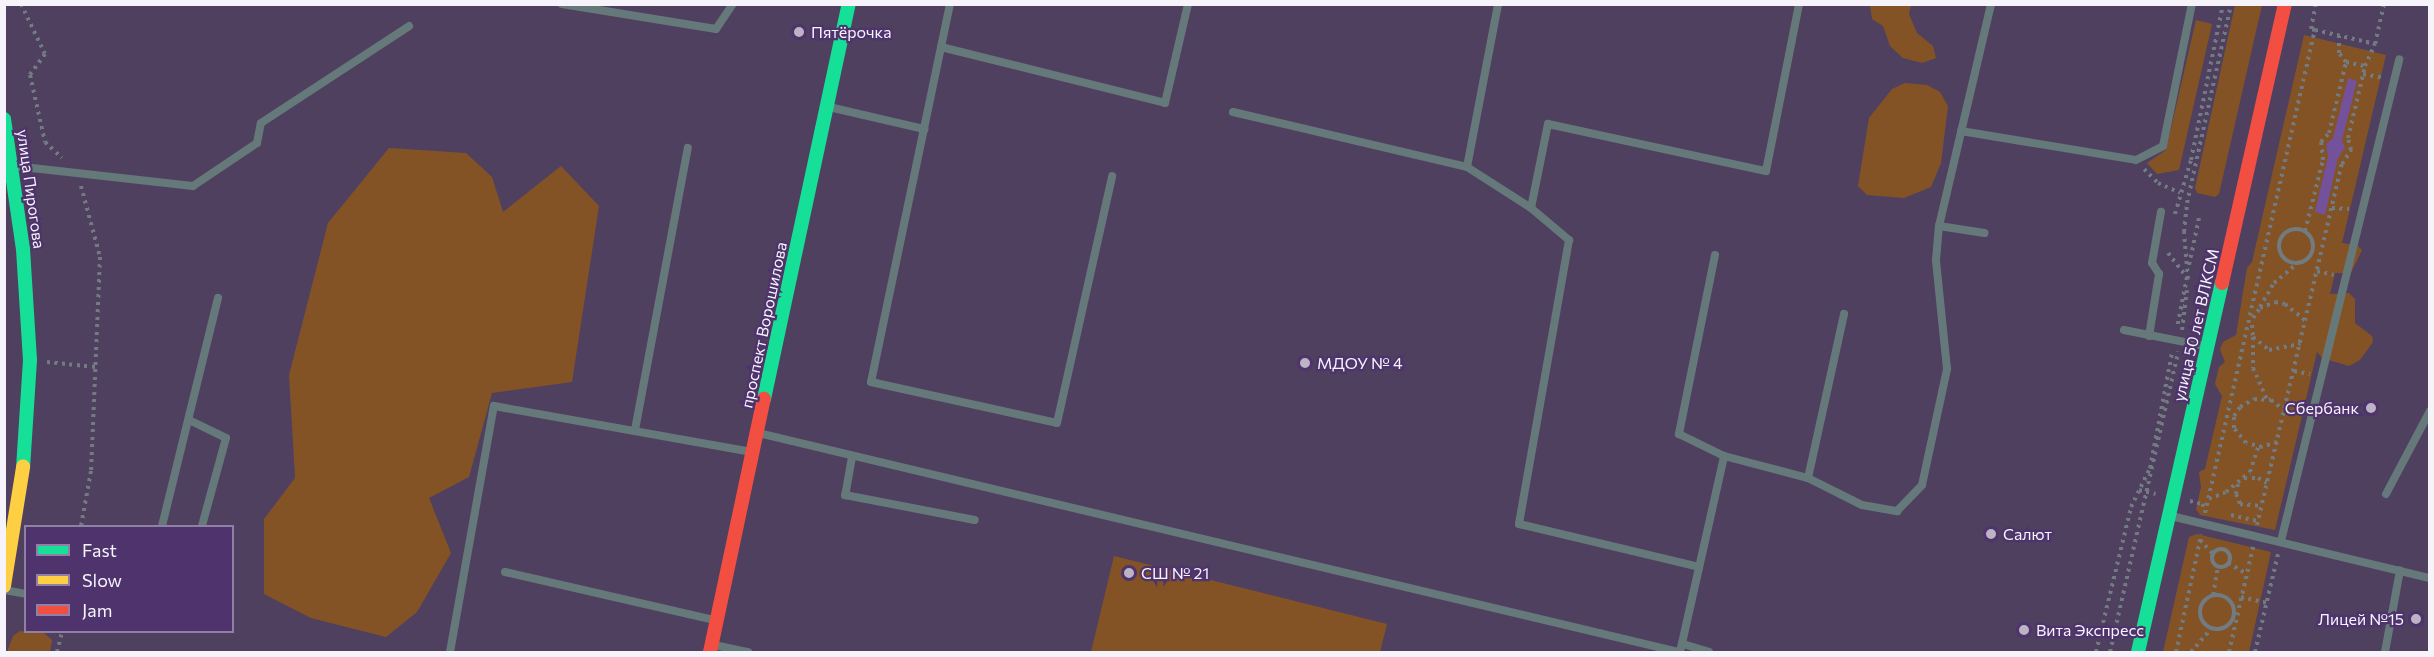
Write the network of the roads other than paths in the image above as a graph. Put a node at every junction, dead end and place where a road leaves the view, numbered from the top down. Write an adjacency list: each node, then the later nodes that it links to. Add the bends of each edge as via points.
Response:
1 (562, 4): 2 (lane, via 716,29)
2 (733, 4)
3 (849, 4): 14 (street, проспект Ворошилова)
4 (950, 4): 12 (lane)
5 (1188, 4): 12 (lane, via 1165,103)
6 (1498, 4): 20 (lane)
7 (1799, 4): 23 (lane, via 1766,171 1548,124)
8 (1991, 4): 18 (lane)
9 (2192, 4): 18 (lane, via 2163,146 2136,160)
10 (2285, 4): 32 (street, улица 50 лет ВЛКСМ)
11 (409, 26): 21 (lane, via 261,123 257,143 193,186)
12 (941, 47): 17 (lane)
13 (2399, 59): 46 (lane)
14 (828, 106): 17 (lane); 36 (street, проспект Ворошилова)
15 (1233, 112): 20 (lane)
16 (4, 119): 21 (street, улица Пирогова)
17 (924, 129): 22 (lane, via 872,382 1057,423)
18 (1961, 130): 25 (lane)
19 (688, 148): 35 (lane)
20 (1467, 167): 23 (lane)
21 (9, 168): 51 (street, улица Пирогова, via 30,360 28,436)
22 (1112, 176)
23 (1531, 208): 47 (lane, via 1569,240 1519,524)
24 (2161, 212): 31 (lane, via 2152,263 2159,274)
25 (1939, 226): 26 (lane); 40 (lane, via 1936,260 1947,369 1922,485 1897,511 1862,505)
26 (1984, 233)
27 (1715, 255): 38 (lane, via 1679,434)
28 (218, 298): 34 (lane)
29 (1844, 314): 40 (lane)
30 (2124, 330): 31 (lane)
31 (2150, 336): 32 (lane)
32 (2208, 347): 42 (street, улица 50 лет ВЛКСМ)
33 (2430, 411): 41 (lane)
34 (189, 420): 44 (lane); 45 (lane, via 226,438)
35 (635, 430): 37 (lane); 56 (lane, via 494,406)
36 (757, 433): 37 (street, проспект Ворошилова); 39 (lane)
37 (754, 452): 53 (street, проспект Ворошилова)
38 (1724, 456): 40 (lane); 47 (lane)
39 (852, 457): 43 (lane, via 846,495); 55 (lane)
40 (1808, 477)
41 (2386, 494)
42 (2169, 516): 46 (lane); 59 (street, улица 50 лет ВЛКСМ)
43 (975, 520)
44 (162, 525)
45 (202, 525)
46 (2281, 541): 48 (lane)
47 (1699, 567): 55 (lane)
48 (2400, 570): 50 (lane); 60 (lane)
49 (505, 572): 53 (lane)
50 (2430, 578)
51 (4, 588): 52 (lane)
52 (24, 593)
53 (718, 621): 54 (street, проспект Ворошилова)
54 (711, 649): 57 (lane)
55 (1681, 650): 58 (lane)
56 (450, 652)
57 (748, 652)
58 (1710, 652)
59 (2138, 652)
60 (2385, 652)

